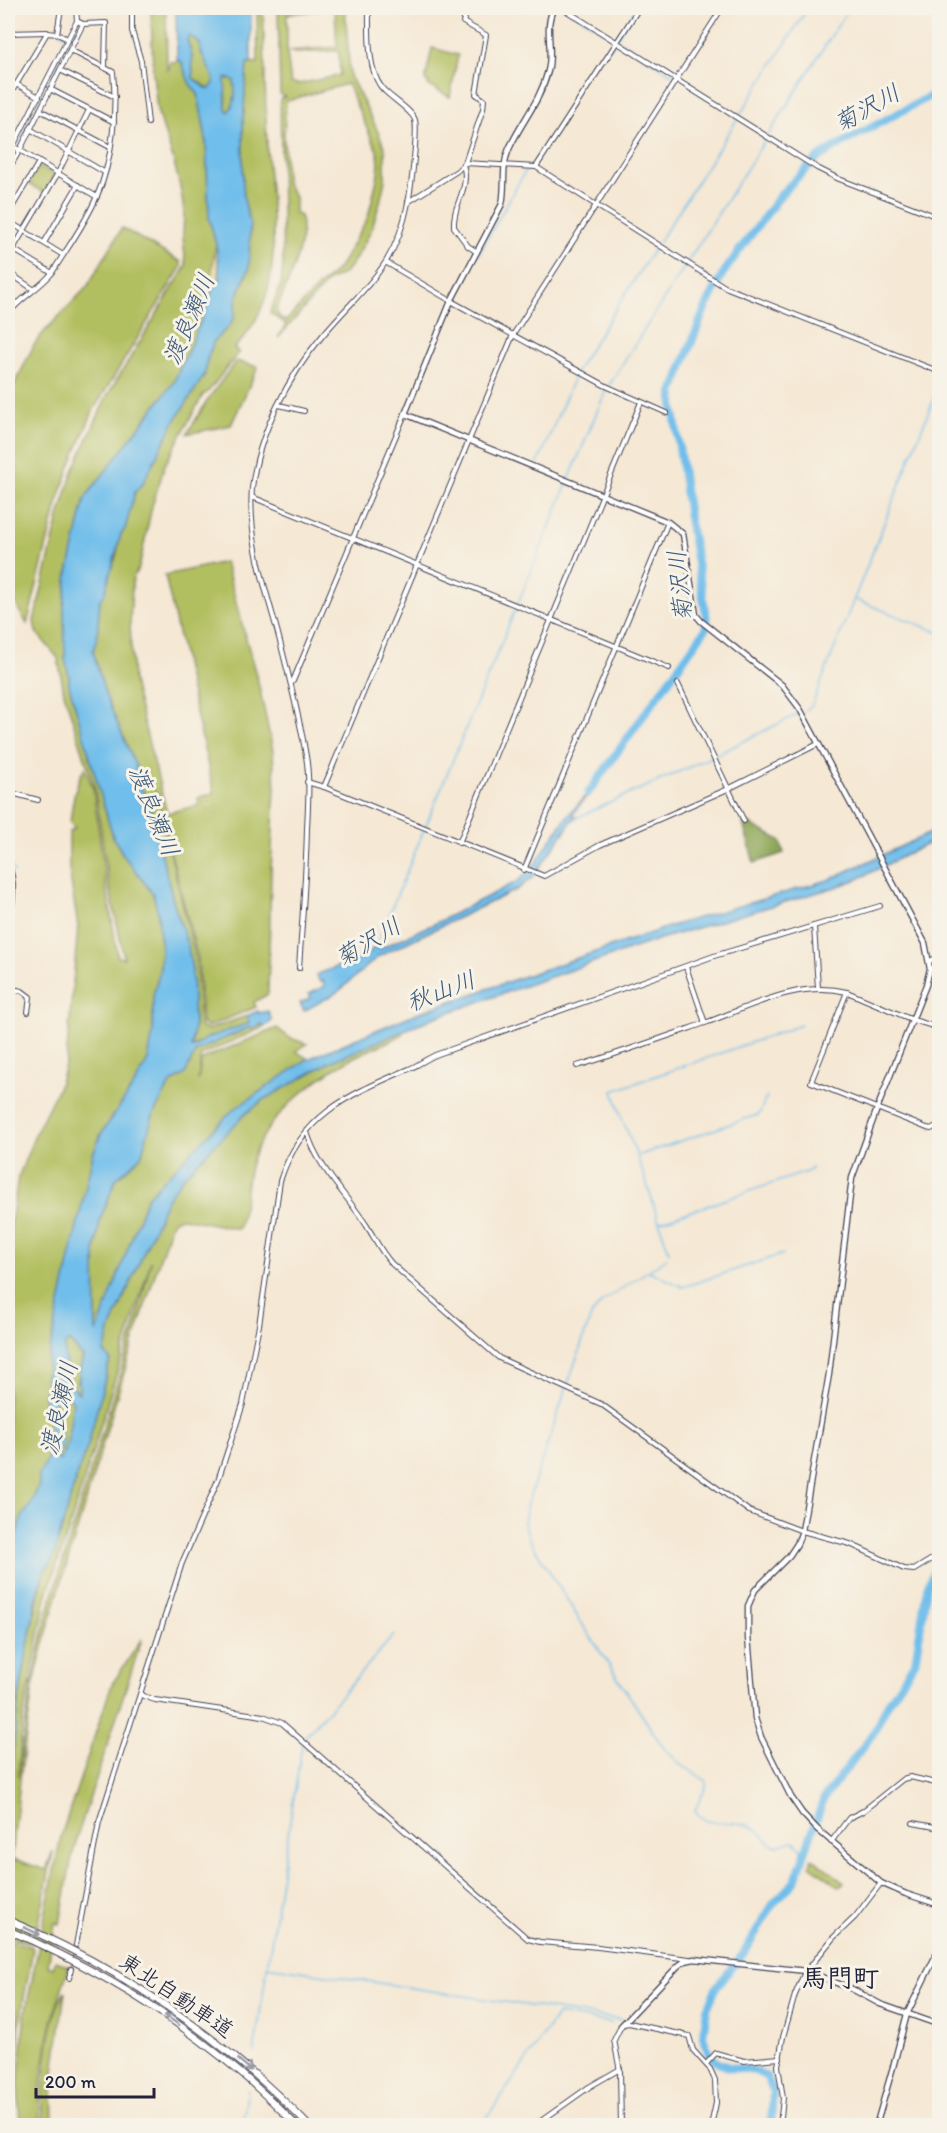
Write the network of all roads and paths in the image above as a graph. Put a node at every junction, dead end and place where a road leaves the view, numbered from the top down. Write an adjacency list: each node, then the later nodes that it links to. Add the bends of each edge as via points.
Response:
1 (61, 8): 14 (street)
2 (76, 8): 10 (street)
3 (132, 8): 30 (street, via 132,31 141,61)
4 (369, 8): 48 (street, via 376,78 415,121)
5 (468, 8): 40 (street, via 463,22 486,38 477,94 484,100 483,109)
6 (554, 8): 41 (street, via 548,22 548,74)
7 (562, 8): 16 (street)
8 (639, 8): 16 (street)
9 (722, 8): 20 (street)
10 (77, 21): 11 (street); 15 (street)
11 (83, 24): 17 (street); 18 (street, via 106,23)
12 (8, 33): 13 (street)
13 (48, 33): 14 (street); 21 (street)
14 (57, 34): 15 (street)
15 (68, 39): 24 (street)
16 (616, 43): 20 (street); 42 (street)
17 (70, 50): 18 (street); 19 (street)
18 (105, 67): 25 (street, via 113,72)
19 (60, 70): 22 (street); 25 (street)
20 (676, 81): 49 (street); 51 (street, via 817,168)
21 (16, 84): 23 (street); 24 (street)
22 (50, 89): 27 (street); 28 (street)
23 (10, 90): 26 (street)
24 (39, 97): 34 (street)
25 (115, 97): 29 (street)
26 (8, 98)
27 (40, 110): 31 (street); 32 (street)
28 (89, 110): 29 (street); 32 (street)
29 (114, 122): 35 (street)
30 (148, 123)
31 (30, 129): 36 (street); 37 (street)
32 (80, 131): 35 (street); 37 (street)
33 (8, 143): 34 (street)
34 (14, 147): 36 (street); 38 (street)
35 (110, 147): 44 (street)
36 (20, 150): 39 (street); 43 (street)
37 (70, 152): 44 (street); 45 (street)
38 (8, 156)
39 (39, 162): 45 (street); 50 (street)
40 (464, 164): 41 (street); 48 (street); 56 (street, via 465,182 454,227)
41 (504, 165): 42 (street); 56 (street, via 502,204)
42 (536, 167): 49 (street)
43 (8, 170)
44 (104, 172): 47 (street)
45 (58, 174): 46 (street); 53 (street)
46 (78, 185): 47 (street); 54 (street)
47 (97, 197): 58 (street)
48 (408, 202): 59 (street)
49 (597, 205): 67 (street); 68 (street, via 724,286)
50 (8, 214)
51 (939, 218)
52 (8, 221): 53 (street)
53 (24, 231): 54 (street); 55 (street)
54 (44, 243): 58 (street)
55 (10, 248): 57 (street); 61 (street)
56 (477, 252): 64 (street)
57 (8, 254)
58 (63, 255): 61 (street)
59 (387, 263): 64 (street); 70 (street, via 312,348)
60 (8, 272): 62 (street)
61 (52, 273): 62 (street)
62 (33, 289): 65 (street)
63 (8, 297): 65 (street)
64 (451, 301): 67 (street); 73 (street)
65 (17, 303): 66 (street)
66 (8, 314)
67 (513, 335): 69 (street); 74 (street)
68 (939, 372)
69 (641, 402): 72 (street); 75 (street)
70 (279, 405): 71 (street); 76 (street, via 258,456)
71 (304, 411)
72 (667, 413)
73 (405, 414): 74 (street); 78 (street)
74 (470, 440): 75 (street); 79 (street)
75 (603, 495): 77 (street); 80 (street)
76 (252, 497): 78 (street); 83 (street, via 258,563)
77 (668, 522): 81 (street); 85 (street, via 683,534 696,615 782,685)
78 (353, 537): 79 (street); 83 (street)
79 (417, 564): 80 (street); 87 (street)
80 (551, 620): 81 (street); 92 (street)
81 (616, 646): 82 (street); 94 (street)
82 (669, 668)
83 (291, 683): 86 (street, via 306,756)
84 (678, 684): 88 (street)
85 (818, 744): 88 (street); 100 (street, via 893,880)
86 (307, 782): 87 (street); 102 (street, via 307,856)
87 (324, 787): 92 (street)
88 (728, 789): 91 (street); 94 (street, via 600,845 549,875)
89 (8, 792): 90 (street)
90 (38, 800)
91 (744, 821)
92 (459, 843): 94 (street)
93 (8, 864): 96 (street, via 13,876)
94 (525, 870)
95 (880, 906): 97 (street)
96 (9, 913): 98 (street)
97 (814, 926): 101 (street); 104 (street)
98 (8, 933)
99 (939, 951): 100 (street)
100 (930, 961): 107 (street)
101 (686, 967): 108 (street); 113 (street, via 430,1058 339,1104)
102 (299, 968)
103 (8, 988): 106 (street, via 30,997)
104 (818, 988): 105 (street); 108 (street, via 765,1000)
105 (847, 992): 107 (street); 111 (street, via 811,1082)
106 (27, 1012)
107 (913, 1020): 109 (street); 111 (street)
108 (705, 1023): 110 (street)
109 (939, 1029)
110 (577, 1066)
111 (877, 1109): 112 (street, via 927,1128); 114 (street, via 849,1192 829,1374)
112 (938, 1125)
113 (307, 1131): 114 (street, via 329,1174 379,1249 499,1358 617,1413 749,1511); 116 (street, via 280,1181 243,1404 219,1480 182,1563)
114 (802, 1531): 115 (street, via 850,1544 903,1569 914,1570); 120 (street, via 789,1556 755,1590 748,1606 754,1718 791,1797)
115 (939, 1558)
116 (141, 1693): 125 (street, via 99,1822); 127 (street, via 155,1700 263,1716 282,1723 528,1939)
117 (939, 1784): 120 (street, via 903,1779 849,1818)
118 (913, 1822): 119 (street)
119 (939, 1828)
120 (831, 1842): 121 (street)
121 (881, 1883): 122 (street); 129 (street)
122 (939, 1905)
123 (8, 1920): 139 (highway, 東北自動車道, one-way to 139, via 125,1979 194,2025 250,2069)
124 (8, 1930): 138 (highway, 東北自動車道, one-way to 124, via 247,2078 190,2033 121,1987)
125 (76, 1944)
126 (939, 1947): 131 (street)
127 (689, 1960): 129 (street); 132 (street, via 678,1966)
128 (71, 1969): 130 (street)
129 (806, 1971): 131 (street); 134 (street, via 795,1995)
130 (69, 1978)
131 (907, 2014): 133 (street); 144 (street)
132 (622, 2025): 135 (street, via 629,2023 689,2036 693,2050); 136 (street, via 614,2040)
133 (939, 2025)
134 (780, 2058): 135 (street, via 744,2061 716,2053); 143 (street)
135 (707, 2063): 142 (street, via 716,2088)
136 (620, 2069): 137 (street, via 589,2087); 141 (street)
137 (542, 2124): 140 (street)
138 (297, 2126)
139 (309, 2126)
140 (534, 2126)
141 (621, 2126)
142 (711, 2126)
143 (780, 2126)
144 (876, 2126)

